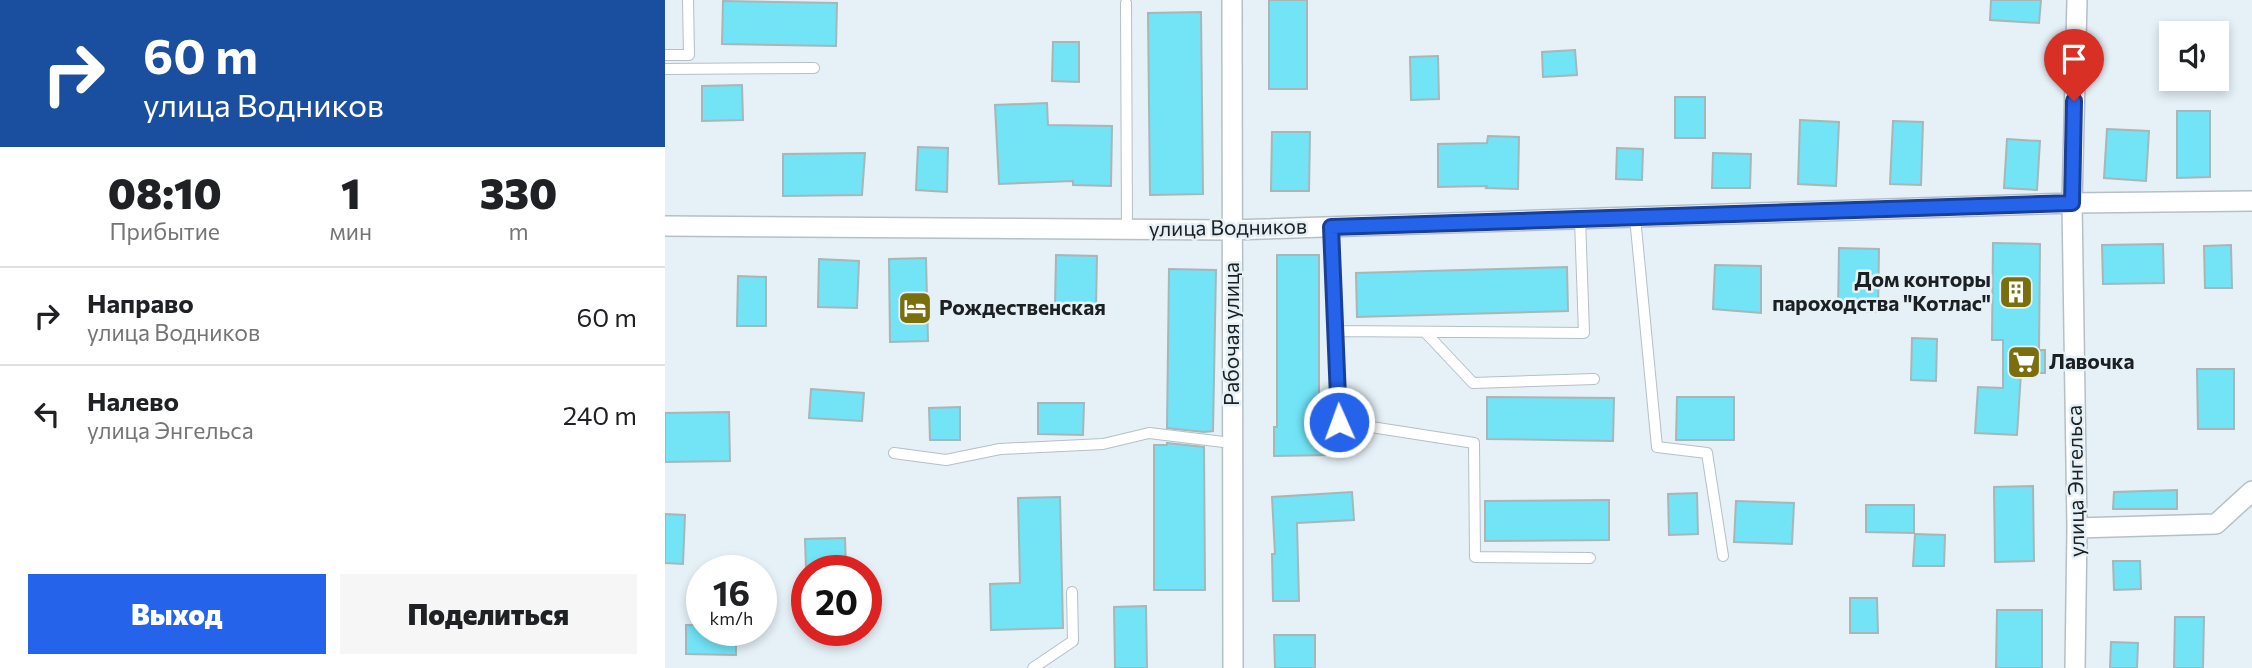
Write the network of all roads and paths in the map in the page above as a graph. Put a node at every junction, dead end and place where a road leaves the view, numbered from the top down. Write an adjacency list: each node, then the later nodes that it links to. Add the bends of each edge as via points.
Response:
1 (688, 0): 5 (lane, via 689,55)
2 (1231, 0): 15 (street, Рабочая улица)
3 (2077, 0): 9 (street, улица Энгельса)
4 (1126, 3): 14 (lane)
5 (665, 55)
6 (814, 68): 7 (lane)
7 (665, 69)
8 (2252, 201): 9 (street, улица Водников)
9 (2072, 203): 10 (street, улица Водников); 22 (street, улица Энгельса)
10 (1635, 217): 11 (street, улица Водников); 23 (lane, via 1657,447 1707,453)
11 (1580, 219): 13 (street, улица Водников); 17 (lane, via 1584,333)
12 (665, 226): 14 (street, улица Водников)
13 (1331, 227): 15 (street, улица Водников); 16 (lane)
14 (1127, 229): 15 (street, улица Водников)
15 (1231, 230): 19 (street, Рабочая улица)
16 (1336, 331): 17 (lane); 24 (lane, via 1339,422 1474,443 1475,557)
17 (1425, 332): 18 (lane, via 1473,383)
18 (1594, 379)
19 (1232, 443): 20 (lane, via 1149,433 1103,444 1000,449 946,460); 27 (street, Рабочая улица)
20 (894, 453)
21 (2252, 491): 22 (street, via 2216,524)
22 (2077, 528): 28 (street, улица Энгельса)
23 (1723, 556)
24 (1591, 558)
25 (1072, 593): 26 (lane, via 1073,641)
26 (1033, 668)
27 (1233, 668)
28 (2075, 668)

